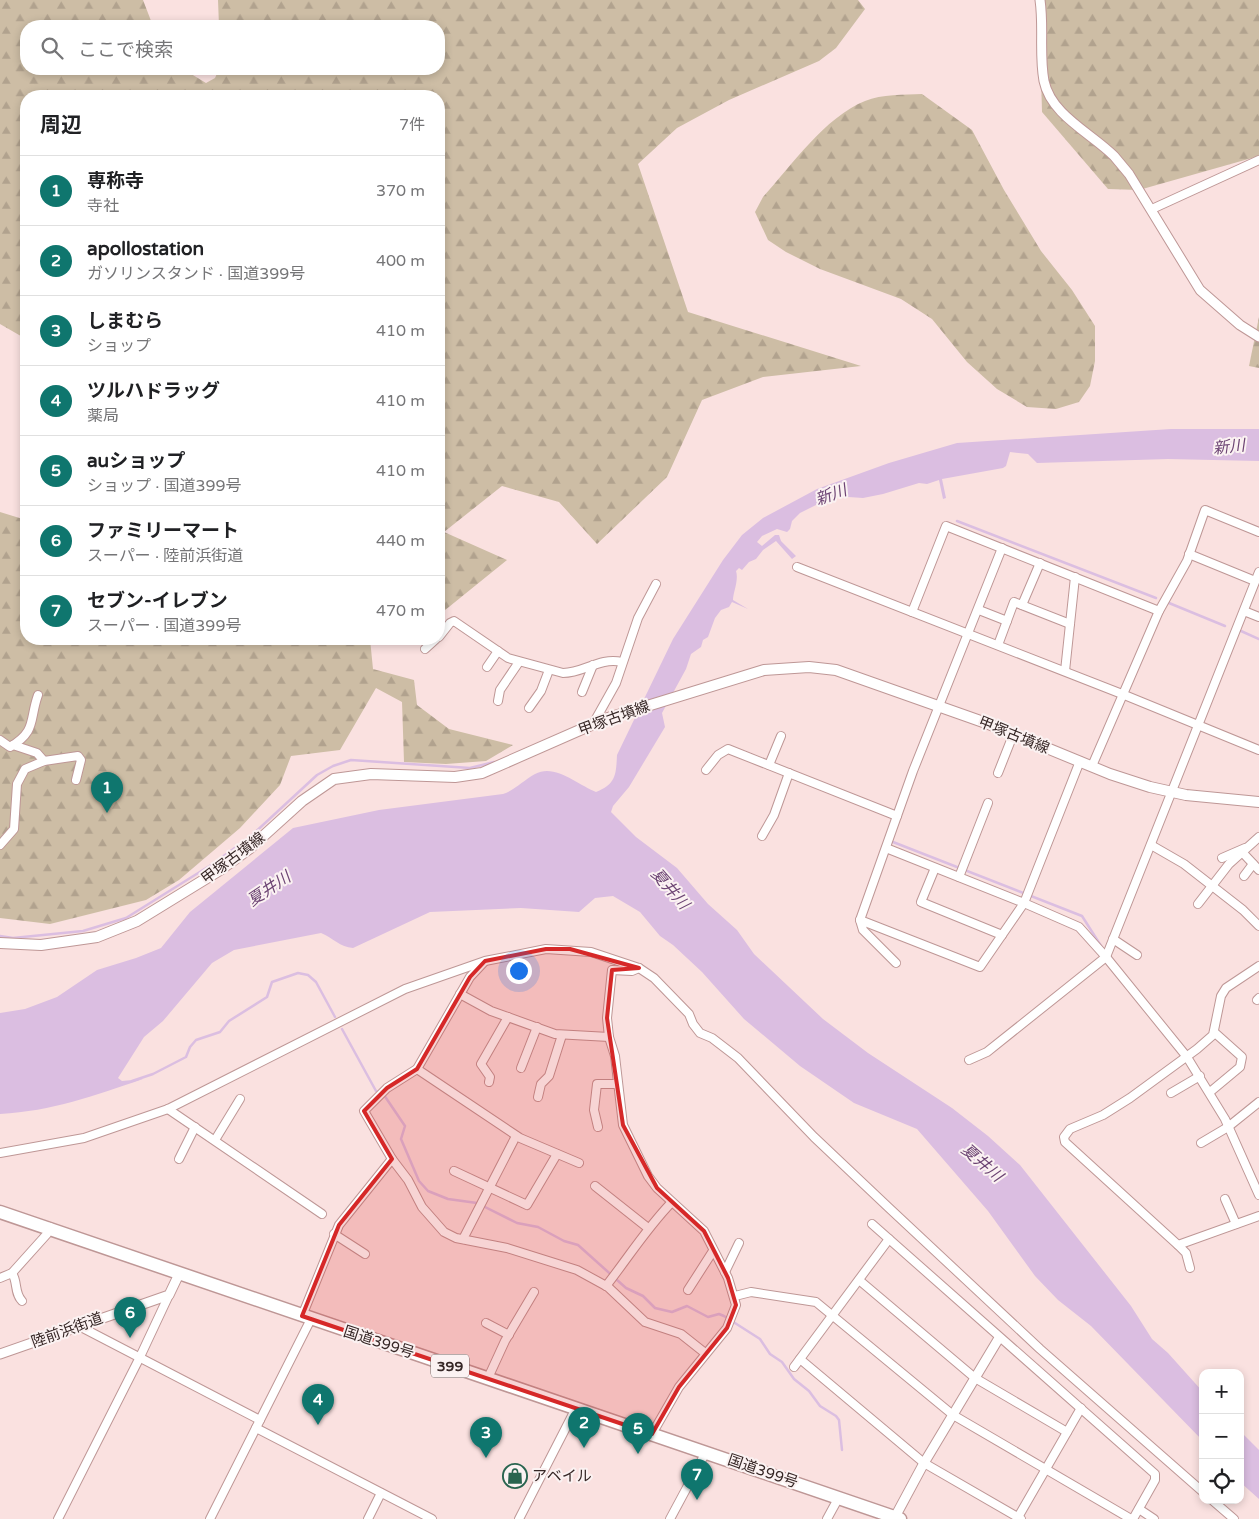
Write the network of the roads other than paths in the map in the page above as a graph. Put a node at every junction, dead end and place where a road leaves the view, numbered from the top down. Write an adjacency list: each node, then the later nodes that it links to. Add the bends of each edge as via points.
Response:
1 (1040, 0): 3 (street, via 1041,59 1048,92 1059,110 1114,157)
2 (1259, 160): 3 (street)
3 (1152, 209): 4 (street, via 1200,290)
4 (1259, 337)
5 (1259, 532): 7 (street, via 1205,510)
6 (1002, 548): 8 (street); 15 (street); 18 (street, via 946,526)
7 (1189, 554): 13 (street); 16 (street)
8 (1040, 563): 11 (street); 14 (street)
9 (797, 567): 18 (street)
10 (1259, 572): 13 (street)
11 (1075, 577): 16 (street); 21 (street)
12 (656, 584): 29 (street, via 638,618)
13 (1256, 587): 17 (street)
14 (1022, 605): 20 (street, via 1014,602); 21 (street)
15 (979, 610): 20 (street); 23 (street)
16 (1160, 611): 35 (street)
17 (1244, 611): 19 (street); 41 (street)
18 (912, 612): 23 (street)
19 (1259, 617)
20 (1007, 621): 25 (street)
21 (1070, 624): 33 (street)
22 (445, 629): 27 (street, via 454,621)
23 (969, 634): 25 (street); 38 (street)
24 (429, 645): 26 (street)
25 (998, 645): 33 (street)
26 (425, 649)
27 (498, 652): 28 (street); 31 (street)
28 (519, 662): 32 (street); 37 (street, via 500,690)
29 (622, 662): 30 (street, via 613,660); 40 (street, via 616,683)
30 (594, 664): 32 (street, via 572,673); 34 (street)
31 (487, 667)
32 (549, 670): 39 (street, via 541,691)
33 (1065, 671): 35 (street)
34 (582, 692)
35 (1122, 694): 41 (street); 50 (street)
36 (38, 695): 45 (street, via 28,734)
37 (498, 701)
38 (939, 706): 40 (main road, 甲塚古墳線, via 855,675 822,667 764,670); 42 (main road, 甲塚古墳線); 58 (street)
39 (529, 708)
40 (593, 724): 78 (main road, 甲塚古墳線, via 501,766 470,776 372,774 334,779 302,801 249,849 220,870 137,921 98,937 41,944)
41 (1197, 726): 46 (street); 55 (street)
42 (1013, 735): 48 (main road, 甲塚古墳線); 53 (street)
43 (780, 736): 49 (street)
44 (0, 740): 45 (street, via 7,746)
45 (14, 745): 47 (street, via 37,753)
46 (1259, 750)
47 (44, 761): 54 (street, via 78,756 81,760); 61 (street, via 30,766 21,774 17,784 14,829)
48 (1080, 761): 50 (main road, 甲塚古墳線); 72 (street)
49 (769, 765): 51 (street, via 728,749 718,755); 52 (street)
50 (1092, 766): 55 (main road, 甲塚古墳線)
51 (706, 770)
52 (789, 773): 58 (street); 59 (street, via 774,815)
53 (998, 773)
54 (76, 780)
55 (1172, 792): 56 (main road, 甲塚古墳線); 62 (street)
56 (1259, 802)
57 (988, 803): 70 (street)
58 (897, 816): 63 (street)
59 (762, 836)
60 (1259, 837): 64 (street)
61 (0, 845)
62 (1151, 845): 71 (street); 77 (street)
63 (886, 848): 67 (street); 74 (street)
64 (1244, 850): 65 (street); 66 (street); 71 (street)
65 (1222, 858)
66 (1253, 864): 68 (street); 69 (street)
67 (935, 868): 70 (street); 76 (street, via 921,902)
68 (1259, 870)
69 (1244, 876)
70 (959, 877): 72 (street)
71 (1213, 886): 73 (street); 75 (street)
72 (1024, 903): 76 (street); 80 (street, via 1079,928)
73 (1198, 904)
74 (860, 920): 76 (street, via 980,967); 82 (street, via 863,930)
75 (1259, 926)
76 (1002, 935)
77 (1113, 938): 79 (street); 80 (street)
78 (0, 943)
79 (1138, 955)
80 (1106, 956): 91 (street); 92 (street, via 987,1052)
81 (485, 961): 84 (street, via 546,949 570,949 591,952); 85 (street); 103 (street, via 404,989)
82 (896, 963)
83 (1259, 966): 88 (street, via 1226,988 1221,996)
84 (639, 968): 90 (street, via 612,970 607,1018); 170 (street, via 677,999 700,1033 732,1053 814,1137 1040,1349)
85 (460, 994): 86 (street); 94 (street)
86 (508, 1017): 87 (street); 96 (street, via 481,1064 489,1074)
87 (537, 1027): 89 (street); 93 (street)
88 (1214, 1032): 91 (street); 98 (street, via 1242,1057 1240,1067)
89 (562, 1035): 90 (street); 100 (street, via 549,1076 541,1084)
90 (609, 1037): 97 (street, via 614,1048)
91 (1187, 1057): 95 (street); 132 (street, via 1103,1115 1070,1128 1064,1137 1065,1142)
92 (969, 1060)
93 (521, 1068)
94 (417, 1069): 107 (street); 113 (street, via 387,1088 364,1111)
95 (1200, 1076): 98 (street); 99 (street)
96 (489, 1082)
97 (618, 1084): 105 (street, via 598,1084 594,1110); 120 (street, via 622,1125 648,1176)
98 (1210, 1092): 106 (street)
99 (1172, 1094)
100 (538, 1097)
101 (240, 1099): 108 (street)
102 (1259, 1102): 106 (street)
103 (168, 1109): 104 (street); 110 (street, via 84,1138)
104 (195, 1127): 108 (street); 112 (street)
105 (598, 1127)
106 (1228, 1127): 109 (street); 118 (street)
107 (516, 1136): 111 (street); 117 (street)
108 (215, 1140): 122 (street)
109 (1201, 1142)
110 (0, 1153)
111 (557, 1154): 114 (street); 117 (street, via 527,1205)
112 (179, 1159)
113 (392, 1159): 128 (street); 129 (street, via 433,1222 444,1232)
114 (579, 1163)
115 (454, 1171): 117 (street)
116 (595, 1186): 127 (street)
117 (490, 1187): 129 (street)
118 (1259, 1195)
119 (1225, 1199): 125 (street)
120 (671, 1203): 127 (street); 133 (street, via 704,1231)
121 (0, 1212): 126 (highway, 国道399号 / 399)
122 (322, 1214)
123 (1259, 1216): 125 (street)
124 (872, 1224): 130 (street)
125 (1236, 1224): 132 (street)
126 (50, 1228): 137 (street); 138 (highway, 国道399号 / 399)
127 (648, 1228): 141 (street, via 644,1238)
128 (334, 1234): 134 (street); 148 (street)
129 (463, 1239): 141 (street, via 507,1248 577,1270)
130 (889, 1239): 140 (street); 152 (street)
131 (739, 1243): 136 (street)
132 (1178, 1245): 135 (street, via 1186,1253)
133 (713, 1251): 136 (street); 142 (street)
134 (365, 1254)
135 (1190, 1268)
136 (725, 1272): 145 (street)
137 (12, 1273): 139 (street); 146 (street, via 17,1280 17,1295)
138 (179, 1274): 144 (street); 148 (highway, 国道399号 / 399)
139 (0, 1278)
140 (859, 1280): 147 (street); 159 (street)
141 (606, 1286): 153 (street, via 645,1322 680,1334)
142 (688, 1290)
143 (534, 1292): 151 (street)
144 (169, 1294): 150 (street, 陸前浜街道); 155 (street)
145 (735, 1296): 147 (street, via 751,1292 812,1300); 153 (street, via 736,1305 729,1325)
146 (22, 1301)
147 (833, 1315): 156 (street); 162 (street)
148 (307, 1318): 158 (highway, 国道399号 / 399); 163 (street)
149 (486, 1323): 151 (street)
150 (79, 1326): 154 (street, 陸前浜街道); 155 (street)
151 (509, 1335): 158 (street)
152 (999, 1338): 159 (street); 161 (street)
153 (705, 1353): 166 (street, via 679,1388)
154 (0, 1354)
155 (139, 1359): 163 (street); 177 (street)
156 (800, 1359): 157 (street); 168 (street)
157 (794, 1367)
158 (488, 1378): 160 (highway, 国道399号 / 399)
159 (975, 1378): 162 (street); 165 (street)
160 (576, 1408): 166 (highway, 国道399号 / 399); 181 (street)
161 (1081, 1408): 165 (street); 174 (street, via 1155,1474 1155,1480)
162 (953, 1415): 168 (street); 169 (street)
163 (260, 1420): 164 (street)
164 (256, 1428): 171 (street); 178 (street)
165 (1067, 1432): 169 (street)
166 (652, 1434): 167 (highway, 国道399号 / 399)
167 (706, 1452): 172 (highway, 国道399号 / 399); 182 (street)
168 (924, 1463): 175 (street); 176 (street)
169 (1046, 1469): 176 (street); 184 (street)
170 (1199, 1488)
171 (381, 1493): 179 (street); 180 (street)
172 (839, 1497): 175 (highway, 国道399号 / 399); 183 (street)
173 (1217, 1504): 186 (street)
174 (1138, 1509): 184 (street); 185 (street)
175 (897, 1518)
176 (1019, 1518)
177 (58, 1519)
178 (210, 1519)
179 (368, 1519)
180 (432, 1519)
181 (519, 1519)
182 (670, 1519)
183 (828, 1519)
184 (1132, 1519)
185 (1154, 1519)
186 (1234, 1519)

